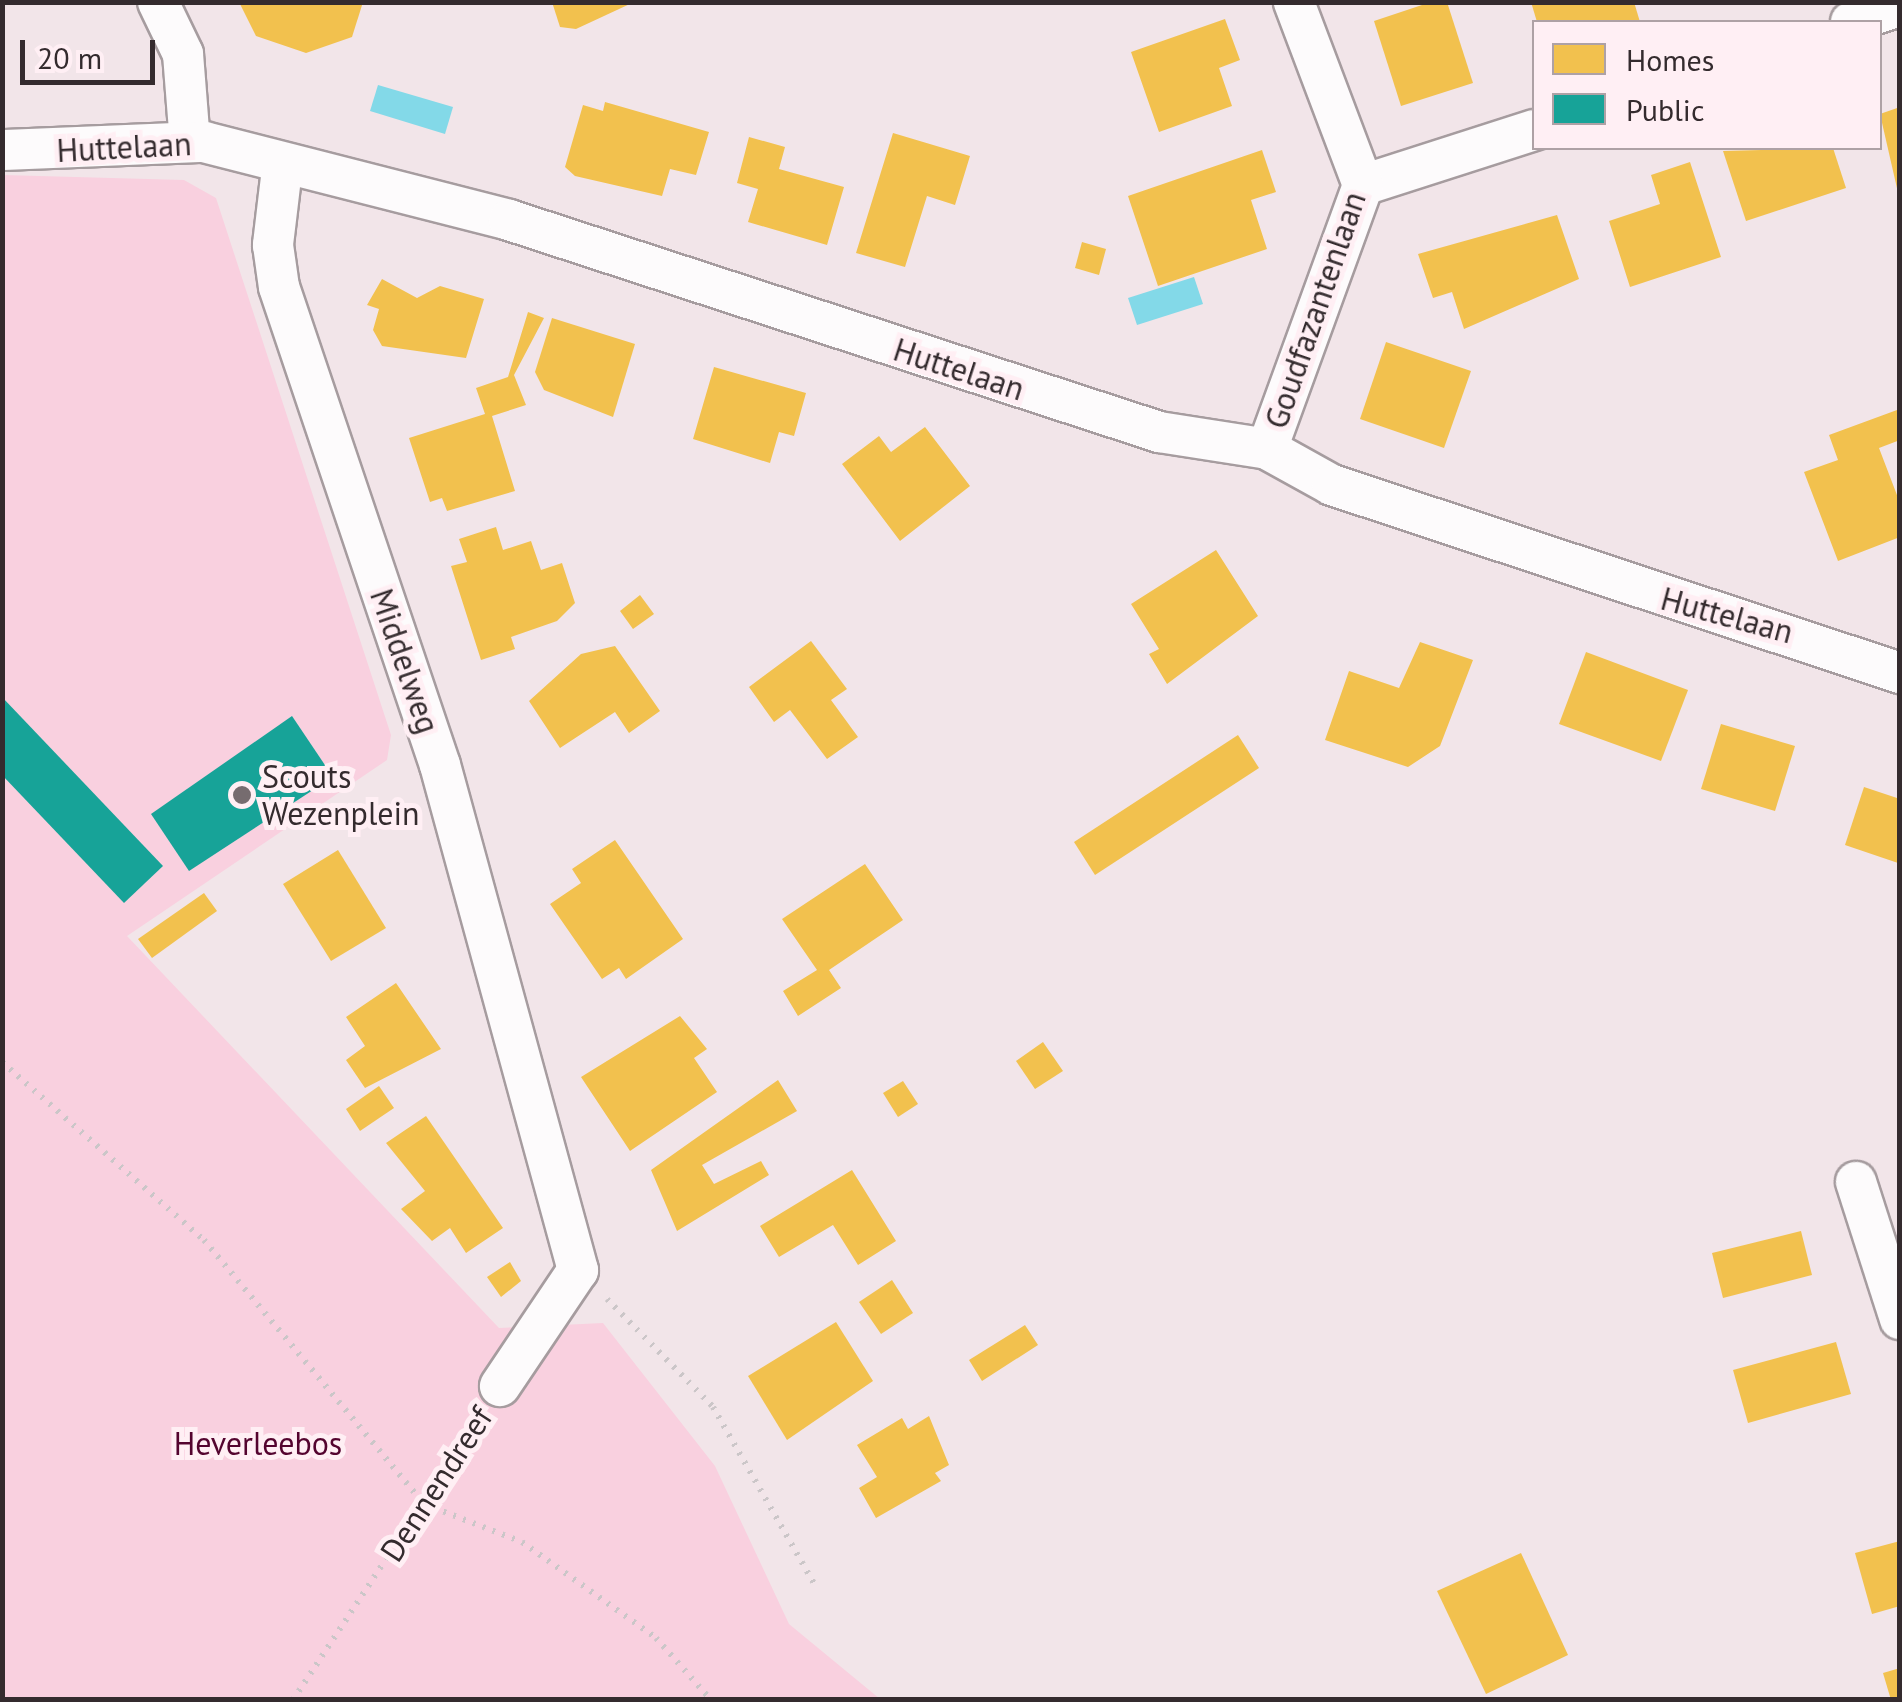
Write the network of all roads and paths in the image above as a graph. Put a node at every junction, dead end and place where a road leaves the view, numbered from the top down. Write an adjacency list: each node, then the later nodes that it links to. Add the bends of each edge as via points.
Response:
1 (158, 2): 6 (street, via 183,54)
2 (1294, 2): 9 (street, Goudfazantenlaan)
3 (1900, 6): 4 (street)
4 (1857, 20)
5 (1532, 131): 9 (street)
6 (190, 142): 7 (street, Huttelaan); 8 (street, Huttelaan)
7 (2, 150)
8 (282, 169): 10 (street, Huttelaan, via 509,220 1159,432); 14 (street, Middelweg, via 273,245 279,287 440,765)
9 (1363, 185): 10 (street, Goudfazantenlaan)
10 (1267, 449): 11 (street, Huttelaan, via 1332,486)
11 (1900, 673)
12 (2, 1062): 17 (path, via 204,1240)
13 (1856, 1182): 15 (street)
14 (578, 1270): 16 (street, Dennendreef); 18 (path, via 713,1407)
15 (1900, 1319)
16 (500, 1386): 17 (path, Dennendreef)
17 (424, 1504): 19 (path, Dennendreef); 20 (path, via 522,1542 656,1638)
18 (814, 1582)
19 (293, 1700)
20 (711, 1700)

